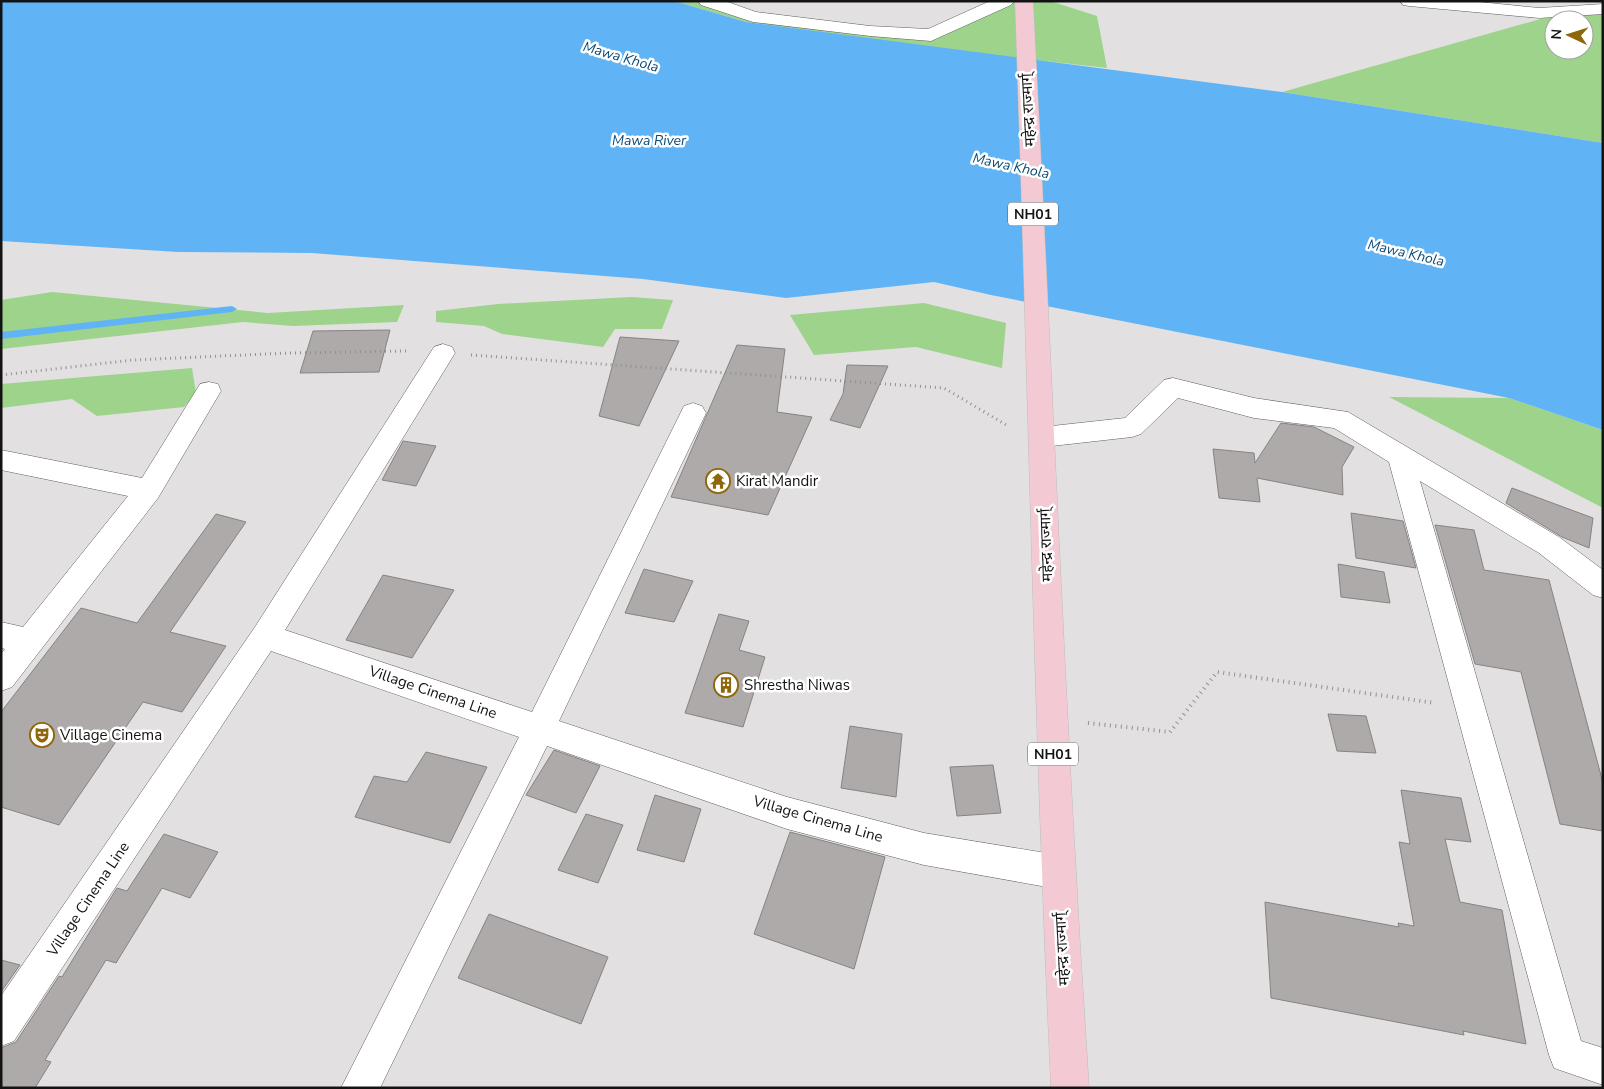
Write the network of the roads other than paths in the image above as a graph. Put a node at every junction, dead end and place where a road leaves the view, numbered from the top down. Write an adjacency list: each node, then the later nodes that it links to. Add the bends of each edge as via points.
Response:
1 (707, 1): 3 (street, via 753,17 870,32 932,35)
2 (1409, 1): 4 (street, via 1540,13)
3 (1018, 4): 8 (highway, महेन्द्र राज्मार्ग् / NH01)
4 (1603, 9)
5 (443, 353): 14 (street)
6 (209, 391): 11 (street)
7 (693, 413): 17 (street)
8 (1043, 428): 9 (street, via 1132,427 1173,387 1254,408 1339,419); 18 (highway, महेन्द्र राज्मार्ग् / NH01)
9 (1400, 455): 12 (street, via 1549,545); 20 (street, via 1567,1055)
10 (1, 460): 11 (street)
11 (149, 490): 15 (street)
12 (1603, 586)
13 (1, 635): 15 (street)
14 (264, 636): 17 (street, Village Cinema Line); 19 (street, Village Cinema Line)
15 (29, 642): 16 (street)
16 (1, 677)
17 (540, 728): 18 (street, Village Cinema Line, via 787,813 924,849); 21 (street)
18 (1058, 872): 22 (highway, महेन्द्र राज्मार्ग् / NH01)
19 (1, 1028)
20 (1603, 1067)
21 (360, 1088)
22 (1070, 1088)

